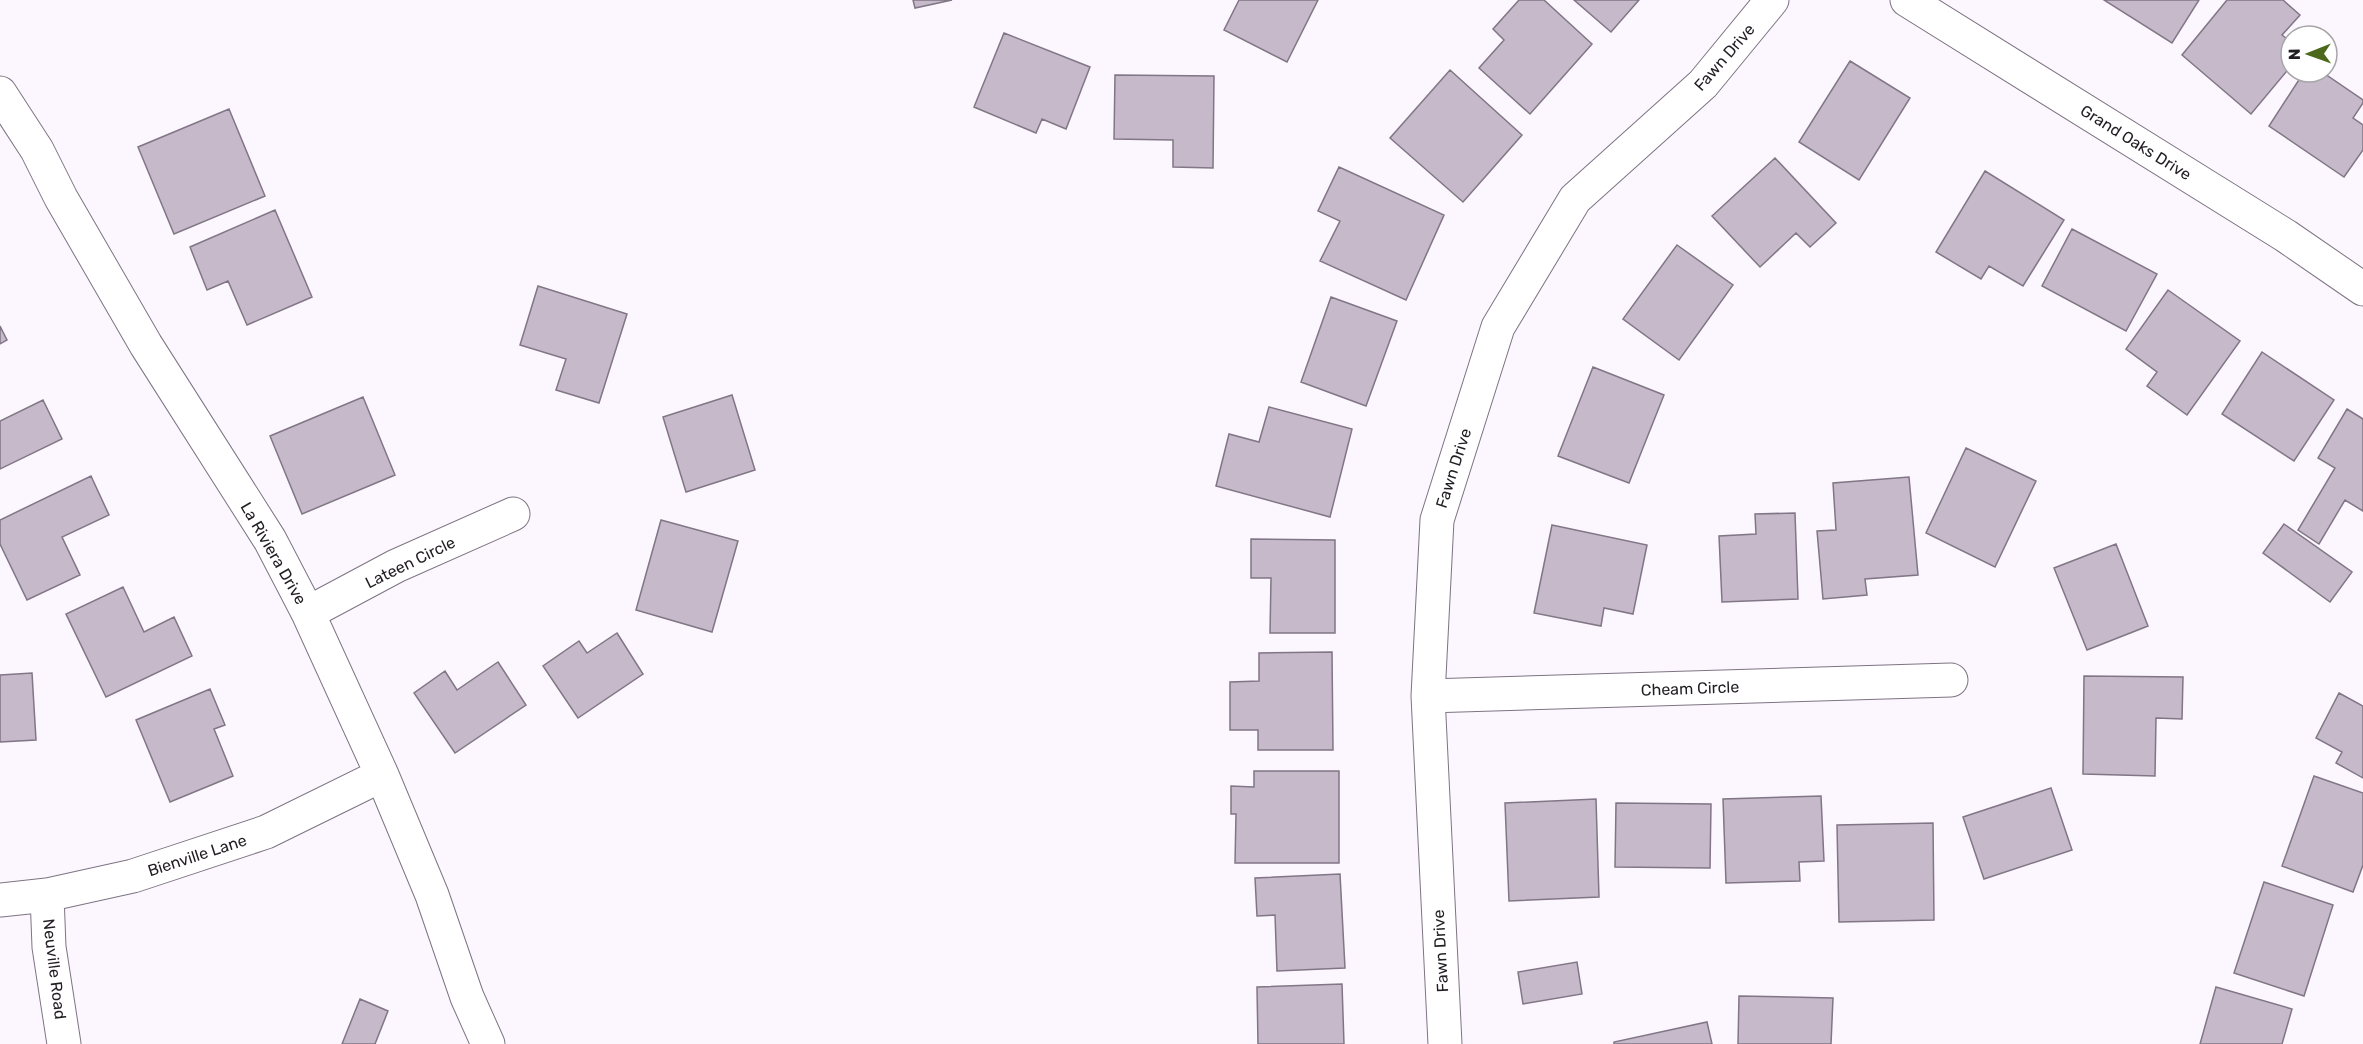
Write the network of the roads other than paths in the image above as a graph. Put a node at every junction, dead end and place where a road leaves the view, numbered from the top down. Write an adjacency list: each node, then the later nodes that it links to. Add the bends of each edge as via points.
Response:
1 (1773, 0): 8 (street, Fawn Drive, via 1703,84 1575,199 1498,327 1437,520)
2 (1907, 0): 4 (street, Grand Oaks Drive, via 2267,224)
3 (0, 93): 6 (street, La Riviera Drive, via 37,150 146,345 270,540)
4 (2363, 289)
5 (513, 514): 6 (street, Lateen Circle, via 396,566)
6 (308, 613): 9 (street, La Riviera Drive)
7 (1951, 680): 8 (street, Cheam Circle)
8 (1428, 696): 14 (street, Fawn Drive)
9 (382, 775): 10 (street, Bienville Lane, via 266,832 133,876); 13 (street, La Riviera Drive, via 432,895 466,997)
10 (47, 895): 11 (street, Bienville Lane); 12 (street, Neuville Road, via 49,947)
11 (0, 900)
12 (64, 1044)
13 (488, 1044)
14 (1445, 1044)

